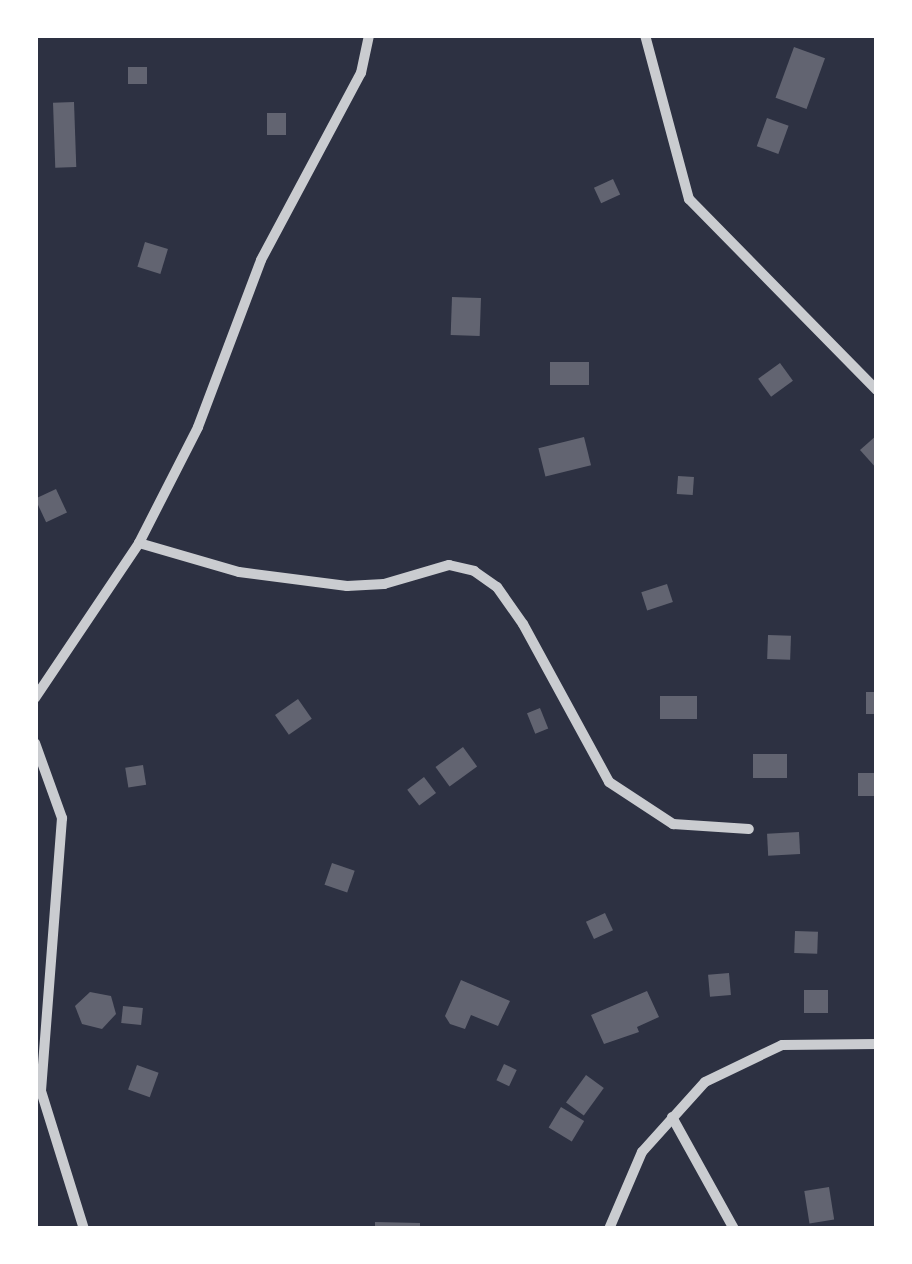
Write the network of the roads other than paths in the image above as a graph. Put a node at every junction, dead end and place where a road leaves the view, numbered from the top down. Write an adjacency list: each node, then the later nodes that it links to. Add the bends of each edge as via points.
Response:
1 (369, 35): 4 (street, via 361,73 261,260 198,427)
2 (645, 35): 3 (street, via 690,200)
3 (877, 390)
4 (139, 543): 5 (street); 7 (street, via 239,572 348,586 384,584 448,565 474,571 496,587 523,624 609,782 673,824)
5 (35, 698)
6 (35, 743): 10 (street, via 62,818 41,1091)
7 (749, 830)
8 (877, 1044): 9 (street, via 782,1045 705,1082)
9 (672, 1117): 11 (street, via 642,1152); 12 (street)
10 (84, 1229)
11 (610, 1229)
12 (734, 1229)

